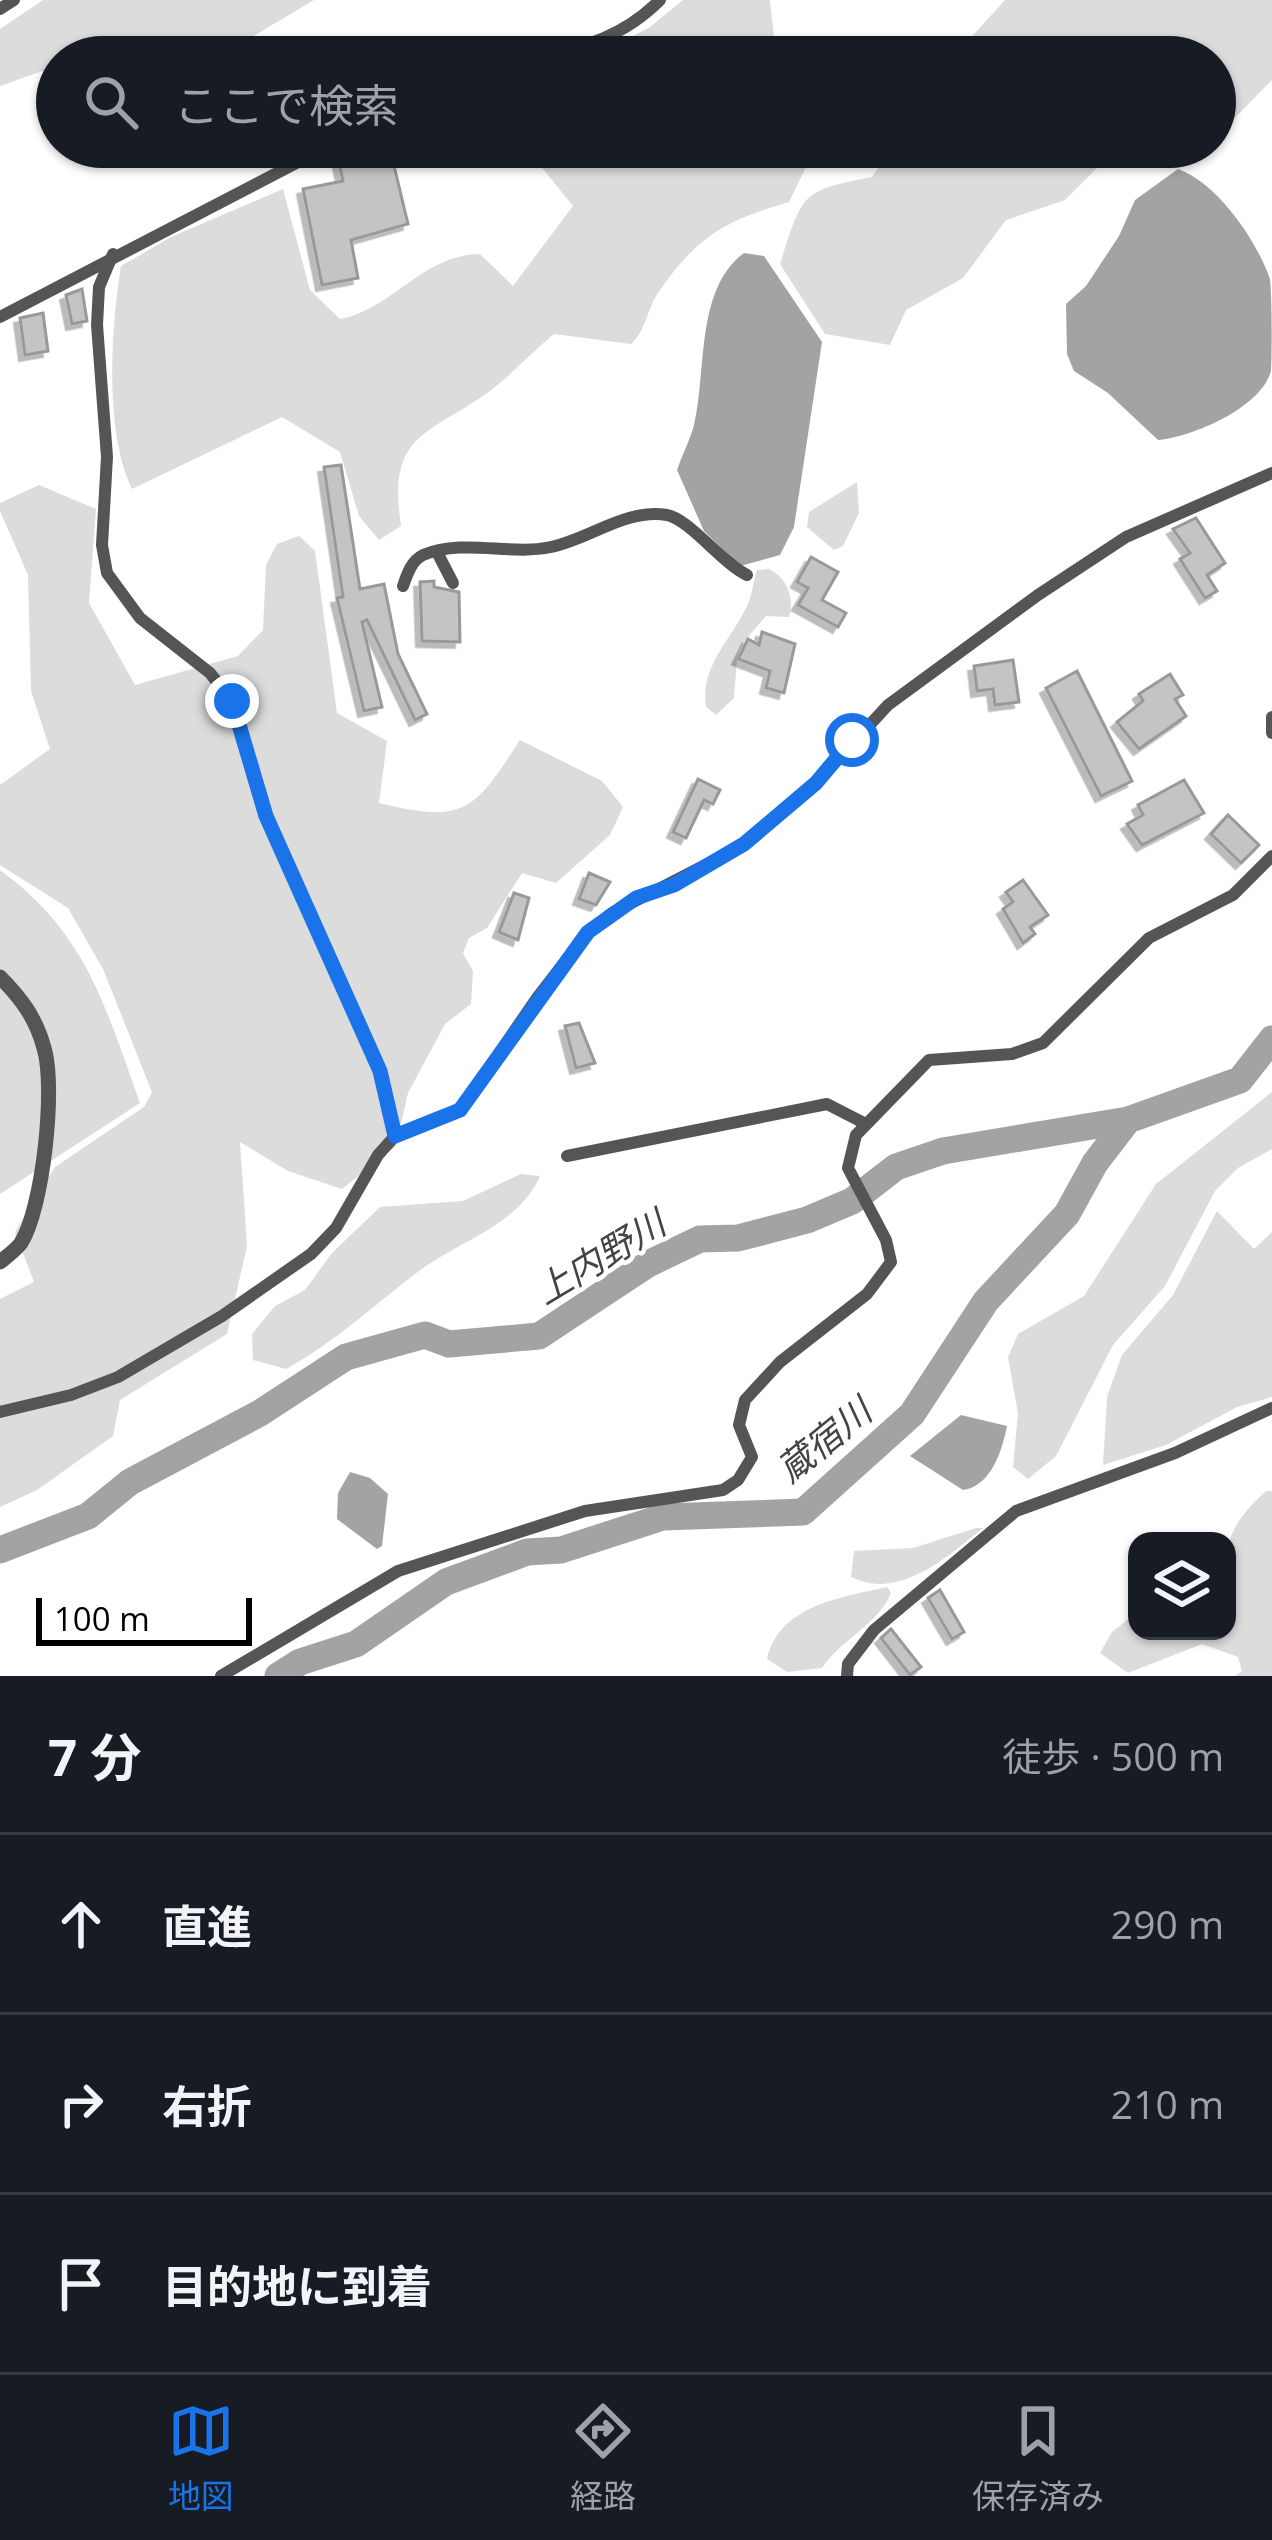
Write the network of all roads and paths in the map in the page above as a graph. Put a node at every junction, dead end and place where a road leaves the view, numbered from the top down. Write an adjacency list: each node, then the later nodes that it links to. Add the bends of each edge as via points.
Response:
1 (14, 0): 3 (street)
2 (660, 0): 4 (street)
3 (0, 10)
4 (615, 36)
5 (285, 168): 6 (street)
6 (113, 254): 7 (street); 18 (street, via 99,286 97,325 107,573 140,618 210,673 232,701 266,816 380,1071)
7 (0, 317)
8 (1272, 473): 18 (street, via 1126,537 1055,583 888,705 816,783 744,844 612,913 537,998 460,1110)
9 (438, 554): 10 (street, via 552,547 665,514); 11 (street); 12 (street, via 414,562)
10 (747, 575)
11 (453, 583)
12 (403, 586)
13 (1272, 717): 14 (street)
14 (1272, 733)
15 (1272, 856): 17 (street, via 1233,895 1149,938 1043,1042 1012,1054 929,1060)
16 (0, 976): 20 (street, via 33,1016 50,1096 33,1210 20,1245)
17 (866, 1124): 19 (street, via 827,1103); 23 (street, via 848,1168 891,1262 868,1294 745,1400 740,1425 752,1457 738,1480 723,1490 585,1511 398,1571)
18 (395, 1136): 22 (street, via 337,1228 240,1304 118,1377)
19 (567, 1156)
20 (0, 1262)
21 (1272, 1408): 24 (street, via 1016,1511 874,1630)
22 (0, 1412)
23 (221, 1676)
24 (847, 1676)

